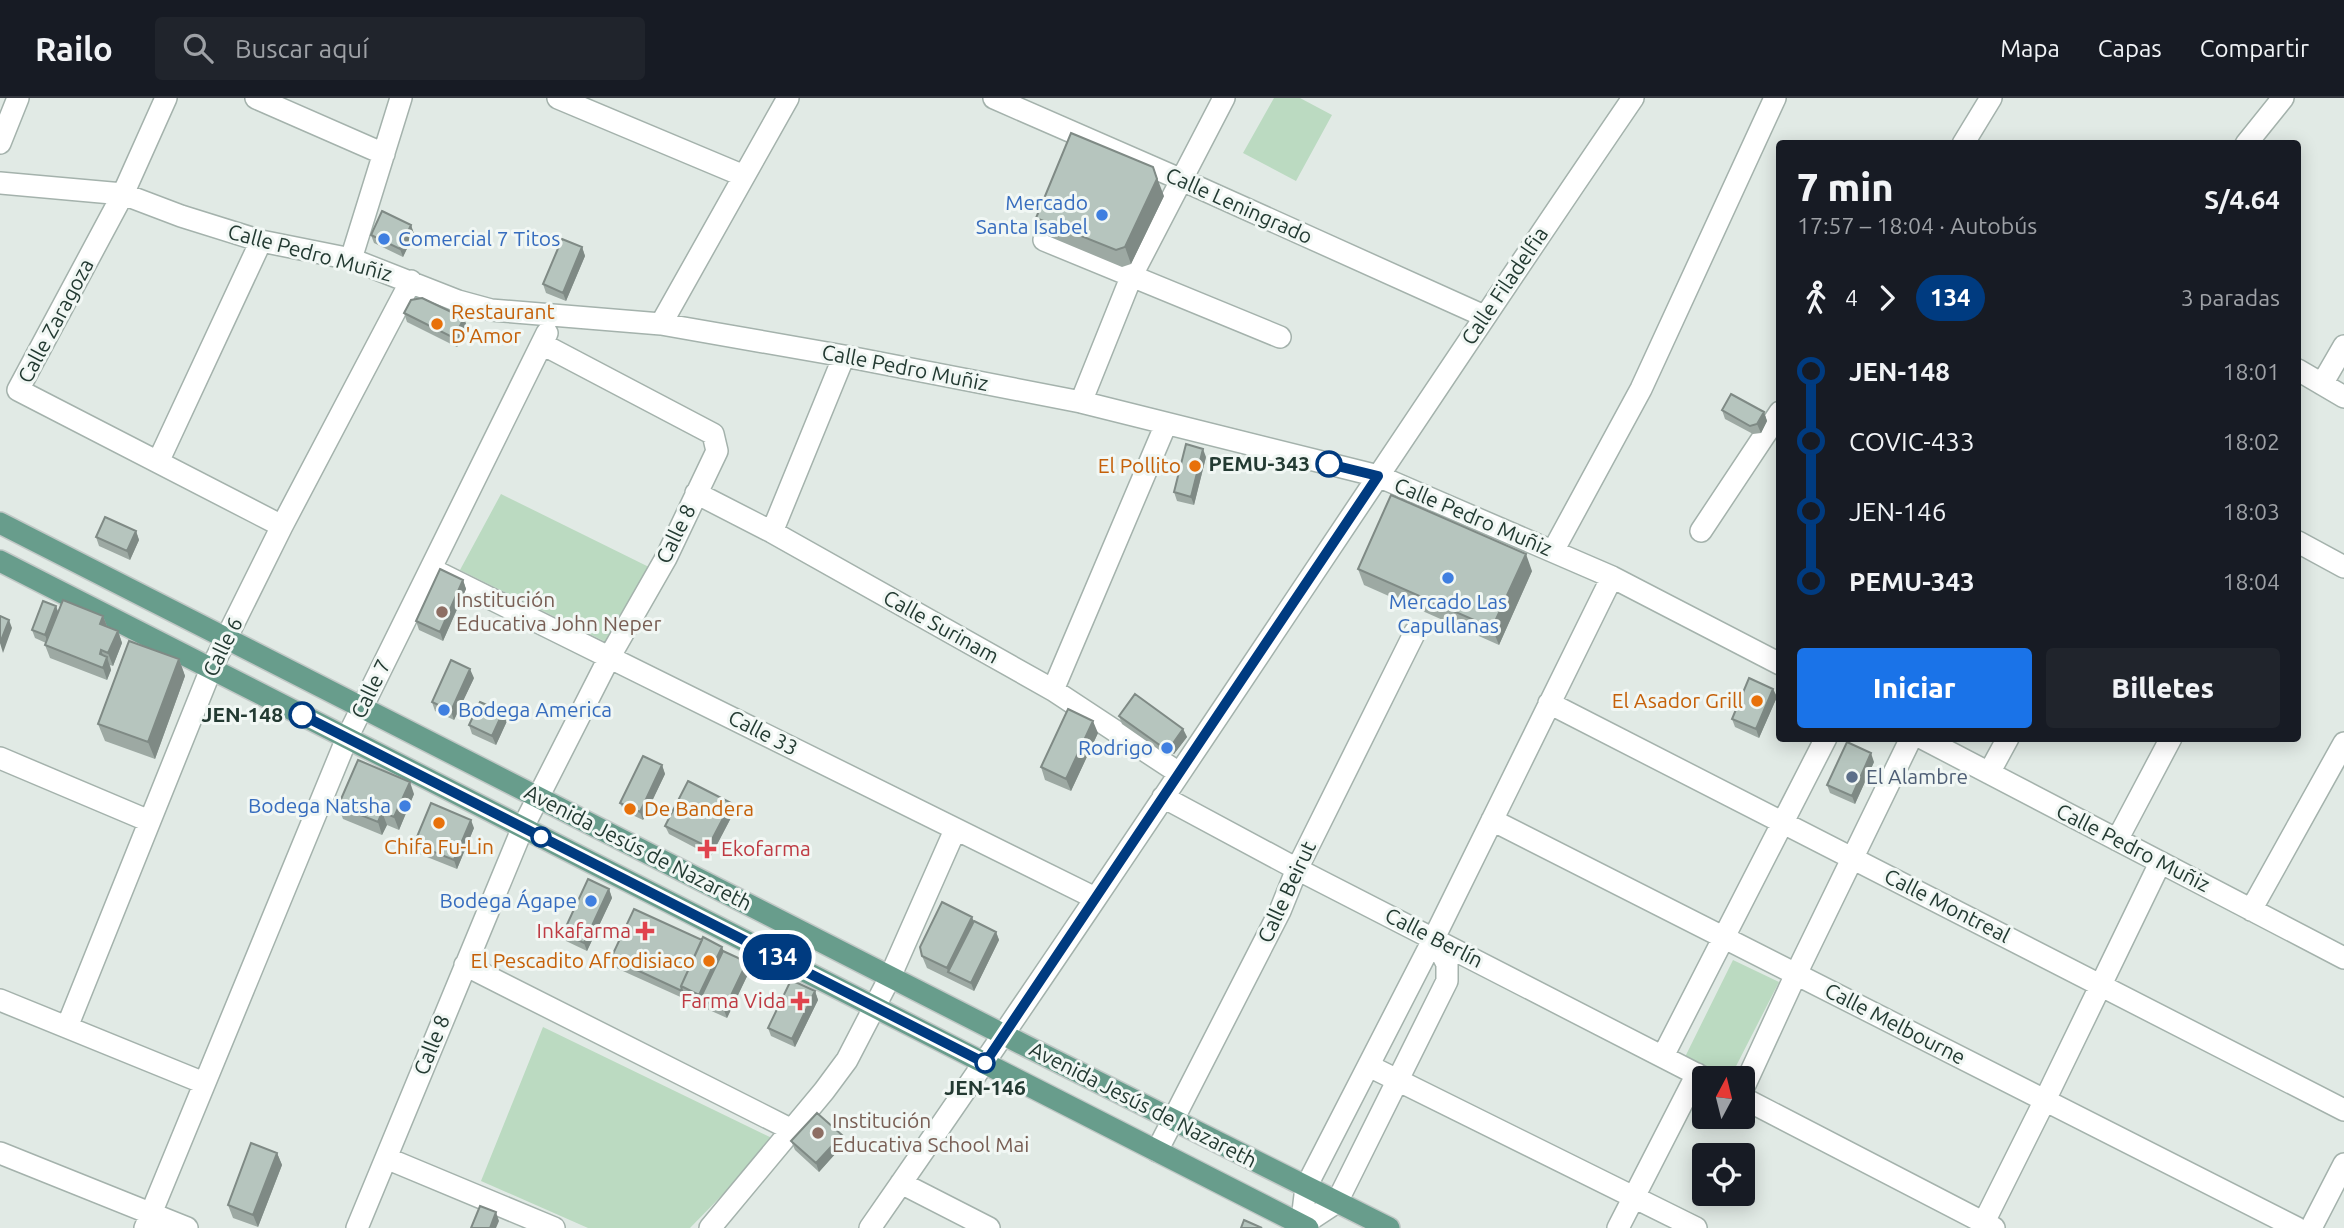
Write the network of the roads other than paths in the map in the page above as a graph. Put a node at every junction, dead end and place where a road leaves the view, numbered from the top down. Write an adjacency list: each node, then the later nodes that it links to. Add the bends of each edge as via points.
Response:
1 (18, 98): 15 (street)
2 (166, 98): 20 (street, Calle Zaragoza)
3 (256, 98): 16 (street)
4 (401, 98): 16 (street)
5 (558, 98): 17 (street)
6 (788, 98): 17 (street)
7 (994, 98): 18 (street, Calle Leningrado)
8 (1224, 98): 18 (street)
9 (1633, 98): 27 (street, Calle Filadelfia)
10 (1775, 98): 48 (street, via 1641,389)
11 (1991, 98): 13 (street)
12 (2283, 98): 14 (street)
13 (1965, 140)
14 (2249, 140)
15 (0, 143)
16 (384, 154): 23 (street)
17 (744, 176): 28 (street)
18 (1182, 180): 24 (street); 27 (street, Calle Leningrado)
19 (0, 183): 20 (street, Calle Pedro Muñiz)
20 (123, 194): 22 (street, Calle Pedro Muñiz); 35 (street, Calle Zaragoza)
21 (1044, 240): 24 (street)
22 (261, 241): 23 (street, Calle Pedro Muñiz); 40 (street)
23 (351, 260): 25 (street, Calle Pedro Muñiz)
24 (1132, 275): 29 (street); 37 (street)
25 (411, 281): 26 (street, Calle Pedro Muñiz, via 491,310); 44 (street, Calle 6)
26 (554, 315): 28 (street, Calle Pedro Muñiz); 30 (street, Calle 7)
27 (1484, 316): 41 (street, Calle Filadelfia)
28 (661, 324): 32 (street, Calle Pedro Muñiz)
29 (1280, 337)
30 (542, 344): 42 (street, Calle 8, via 713,434 716,451); 51 (street, Calle 7)
31 (2344, 346): 34 (street)
32 (844, 356): 37 (street, Calle Pedro Muñiz); 46 (street)
33 (2301, 372): 34 (street)
34 (2322, 384): 36 (street)
35 (9, 385): 40 (street); 44 (street, Calle Zaragoza)
36 (2344, 397)
37 (1081, 401): 39 (street, Calle Pedro Muñiz)
38 (1776, 418): 45 (street)
39 (1166, 424): 41 (street, Calle Pedro Muñiz); 58 (street)
40 (158, 462): 44 (street)
41 (1378, 476): 48 (street, Calle Pedro Muñiz); 69 (street, Calle Filadelfia)
42 (696, 493): 46 (street, Calle Surinam); 55 (street, Calle 8, via 666,558)
43 (0, 523): 54 (main road, Avenida Jesús de Nazareth)
44 (282, 526): 54 (street, Calle 6)
45 (1701, 531)
46 (772, 532): 58 (street, Calle Surinam)
47 (2301, 544): 50 (street)
48 (1553, 551): 52 (street, Calle Pedro Muñiz)
49 (0, 561): 57 (main road, Avenida Jesús de Nazareth)
50 (2344, 567)
51 (431, 569): 55 (street, Calle 33); 60 (street, Calle 7)
52 (1612, 577): 56 (street, Calle Pedro Muñiz); 59 (street)
53 (1415, 632): 81 (street, Calle Beirut)
54 (227, 639): 57 (street, Calle 6); 60 (main road, Avenida Jesús de Nazareth)
55 (610, 656): 71 (street, Calle 8); 77 (street, Calle 33)
56 (1776, 662)
57 (211, 669): 61 (main road, Avenida Jesús de Nazareth); 74 (street, Calle 6)
58 (1053, 690): 69 (street, Calle Surinam)
59 (1549, 703): 73 (street); 75 (street, Calle Montreal)
60 (362, 708): 61 (street, Calle 7); 71 (main road, Avenida Jesús de Nazareth)
61 (347, 738): 76 (main road, Avenida Jesús de Nazareth); 101 (street, Calle 7)
62 (1824, 742): 75 (street)
63 (1909, 742): 79 (street)
64 (1930, 742): 70 (street, Calle Pedro Muñiz)
65 (2006, 742): 70 (street)
66 (2169, 742): 78 (street)
67 (2344, 743): 83 (street)
68 (0, 758): 74 (street)
69 (1179, 773): 72 (street, Calle Filadelfia)
70 (1989, 773): 78 (street, Calle Pedro Muñiz)
71 (538, 797): 76 (street, Calle 8); 89 (main road, Avenida Jesús de Nazareth)
72 (1163, 797): 81 (street, Calle Berlín); 82 (street, Calle Filadelfia)
73 (1492, 820): 84 (street, Calle Melbourne); 85 (street)
74 (149, 821): 93 (street, Calle 6)
75 (1783, 824): 79 (street, Calle Montreal); 84 (street)
76 (523, 827): 87 (street, Calle 8); 92 (main road, Avenida Jesús de Nazareth)
77 (956, 830): 82 (street, Calle 33); 89 (street)
78 (2117, 840): 80 (street, Calle Pedro Muñiz)
79 (1853, 858): 88 (street); 90 (street, Calle Montreal)
80 (2160, 863): 83 (street, Calle Pedro Muñiz); 90 (street)
81 (1297, 869): 85 (street, Calle Berlín); 106 (street, Calle Beirut, via 1280,911)
82 (1095, 898): 94 (street, Calle Filadelfia)
83 (2251, 910): 86 (street, Calle Pedro Muñiz)
84 (1724, 937): 88 (street, Calle Melbourne); 95 (street)
85 (1434, 938): 95 (street, Calle Berlín); 97 (street); 100 (street, via 1447,964 1447,981)
86 (2344, 958)
87 (465, 965): 107 (street); 110 (street, Calle 8)
88 (1796, 974): 98 (street); 103 (street, Calle Melbourne)
89 (890, 977): 92 (street); 94 (main road, Avenida Jesús de Nazareth)
90 (2101, 985): 103 (street); 105 (street, Calle Montreal)
91 (0, 1000): 93 (street)
92 (875, 1007): 96 (main road, Avenida Jesús de Nazareth); 107 (street, via 847,1059)
93 (67, 1027): 101 (street)
94 (1004, 1035): 96 (street, Calle Filadelfia); 106 (main road, Avenida Jesús de Nazareth)
95 (1662, 1056): 99 (street, Calle Berlín)
96 (985, 1063): 108 (main road, Avenida Jesús de Nazareth); 112 (street, Calle Filadelfia)
97 (1369, 1066): 100 (street); 113 (street)
98 (1754, 1066)
99 (1692, 1071)
100 (1398, 1081): 114 (street); 115 (street)
101 (204, 1083): 116 (street, Calle 7)
102 (1692, 1092): 114 (street)
103 (2045, 1100): 117 (street); 128 (street, Calle Melbourne)
104 (1755, 1104): 117 (street)
105 (2344, 1110)
106 (1172, 1120): 108 (street, Calle Beirut); 113 (main road, Avenida Jesús de Nazareth)
107 (792, 1130): 122 (street)
108 (1157, 1151): 118 (main road, Avenida Jesús de Nazareth)
109 (0, 1153): 116 (street)
110 (386, 1158): 120 (street, Calle 8); 121 (street)
111 (2344, 1164): 129 (street)
112 (901, 1183): 123 (street, Calle Filadelfia); 124 (street)
113 (1306, 1187): 115 (main road, Avenida Jesús de Nazareth); 118 (street)
114 (1634, 1197): 126 (street); 127 (street)
115 (1337, 1202): 118 (street); 125 (main road, Avenida Jesús de Nazareth)
116 (148, 1221): 119 (street)
117 (1989, 1225)
118 (1304, 1227)
119 (187, 1228)
120 (357, 1228)
121 (554, 1228)
122 (709, 1228)
123 (870, 1228)
124 (989, 1228)
125 (1389, 1228)
126 (1618, 1228)
127 (1696, 1228)
128 (2297, 1228)
129 (2311, 1228)

